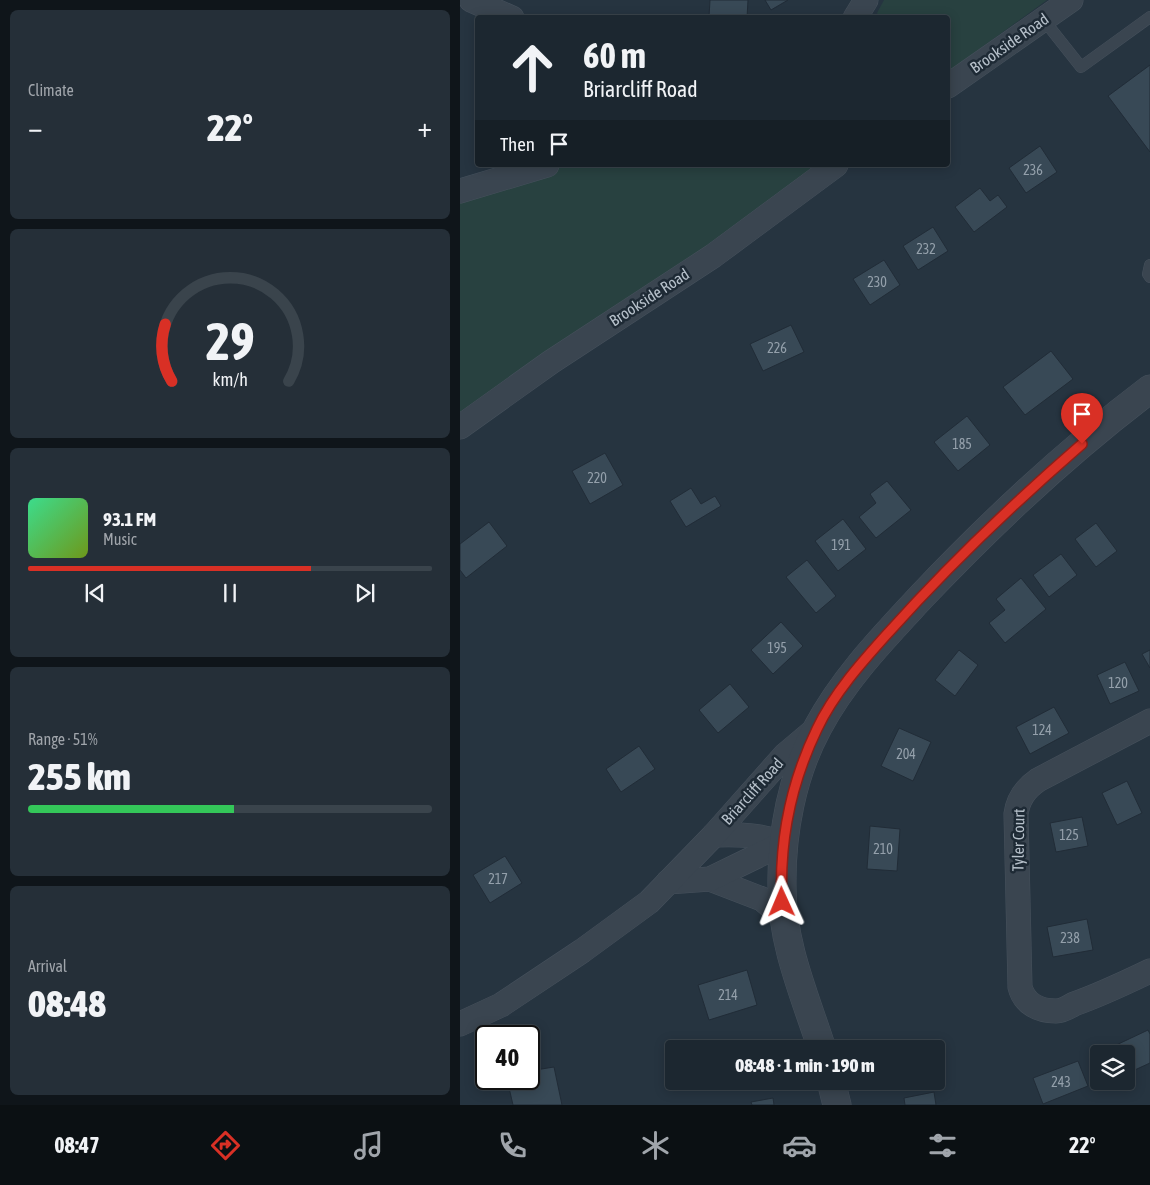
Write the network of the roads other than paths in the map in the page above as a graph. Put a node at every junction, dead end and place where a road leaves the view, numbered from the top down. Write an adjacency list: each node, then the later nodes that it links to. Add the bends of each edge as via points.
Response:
1 (471, 0): 4 (street)
2 (866, 0): 5 (street)
3 (1071, 0): 7 (street, Brookside Road)
4 (505, 15)
5 (857, 15)
6 (1150, 17): 7 (lane, via 1081,67)
7 (1043, 19): 8 (street, Brookside Road)
8 (950, 85)
9 (540, 167): 11 (street)
10 (833, 167): 15 (street, Brookside Road, via 713,256 551,362)
11 (460, 191)
12 (1150, 265): 13 (lane)
13 (1150, 277)
14 (1150, 390): 17 (street, Briarcliff Road, via 1040,480 948,568 851,676)
15 (460, 427)
16 (1150, 721): 23 (street, Tyler Court, via 1038,780 1026,790 1016,814 1020,987 1028,1003 1057,1011)
17 (818, 728): 18 (street, Briarcliff Road, via 785,755); 19 (street, via 802,764)
18 (714, 835): 19 (street, Briarcliff Road, via 744,834); 21 (street, Briarcliff Road)
19 (784, 844): 20 (street); 22 (street)
20 (710, 879): 21 (street); 22 (street, via 762,899)
21 (668, 882): 24 (street, Briarcliff Road, via 649,902 575,956 501,1005)
22 (783, 917): 25 (street, via 802,996)
23 (1150, 971)
24 (460, 1024)
25 (819, 1040)
26 (834, 1090): 27 (street)
27 (837, 1105)

